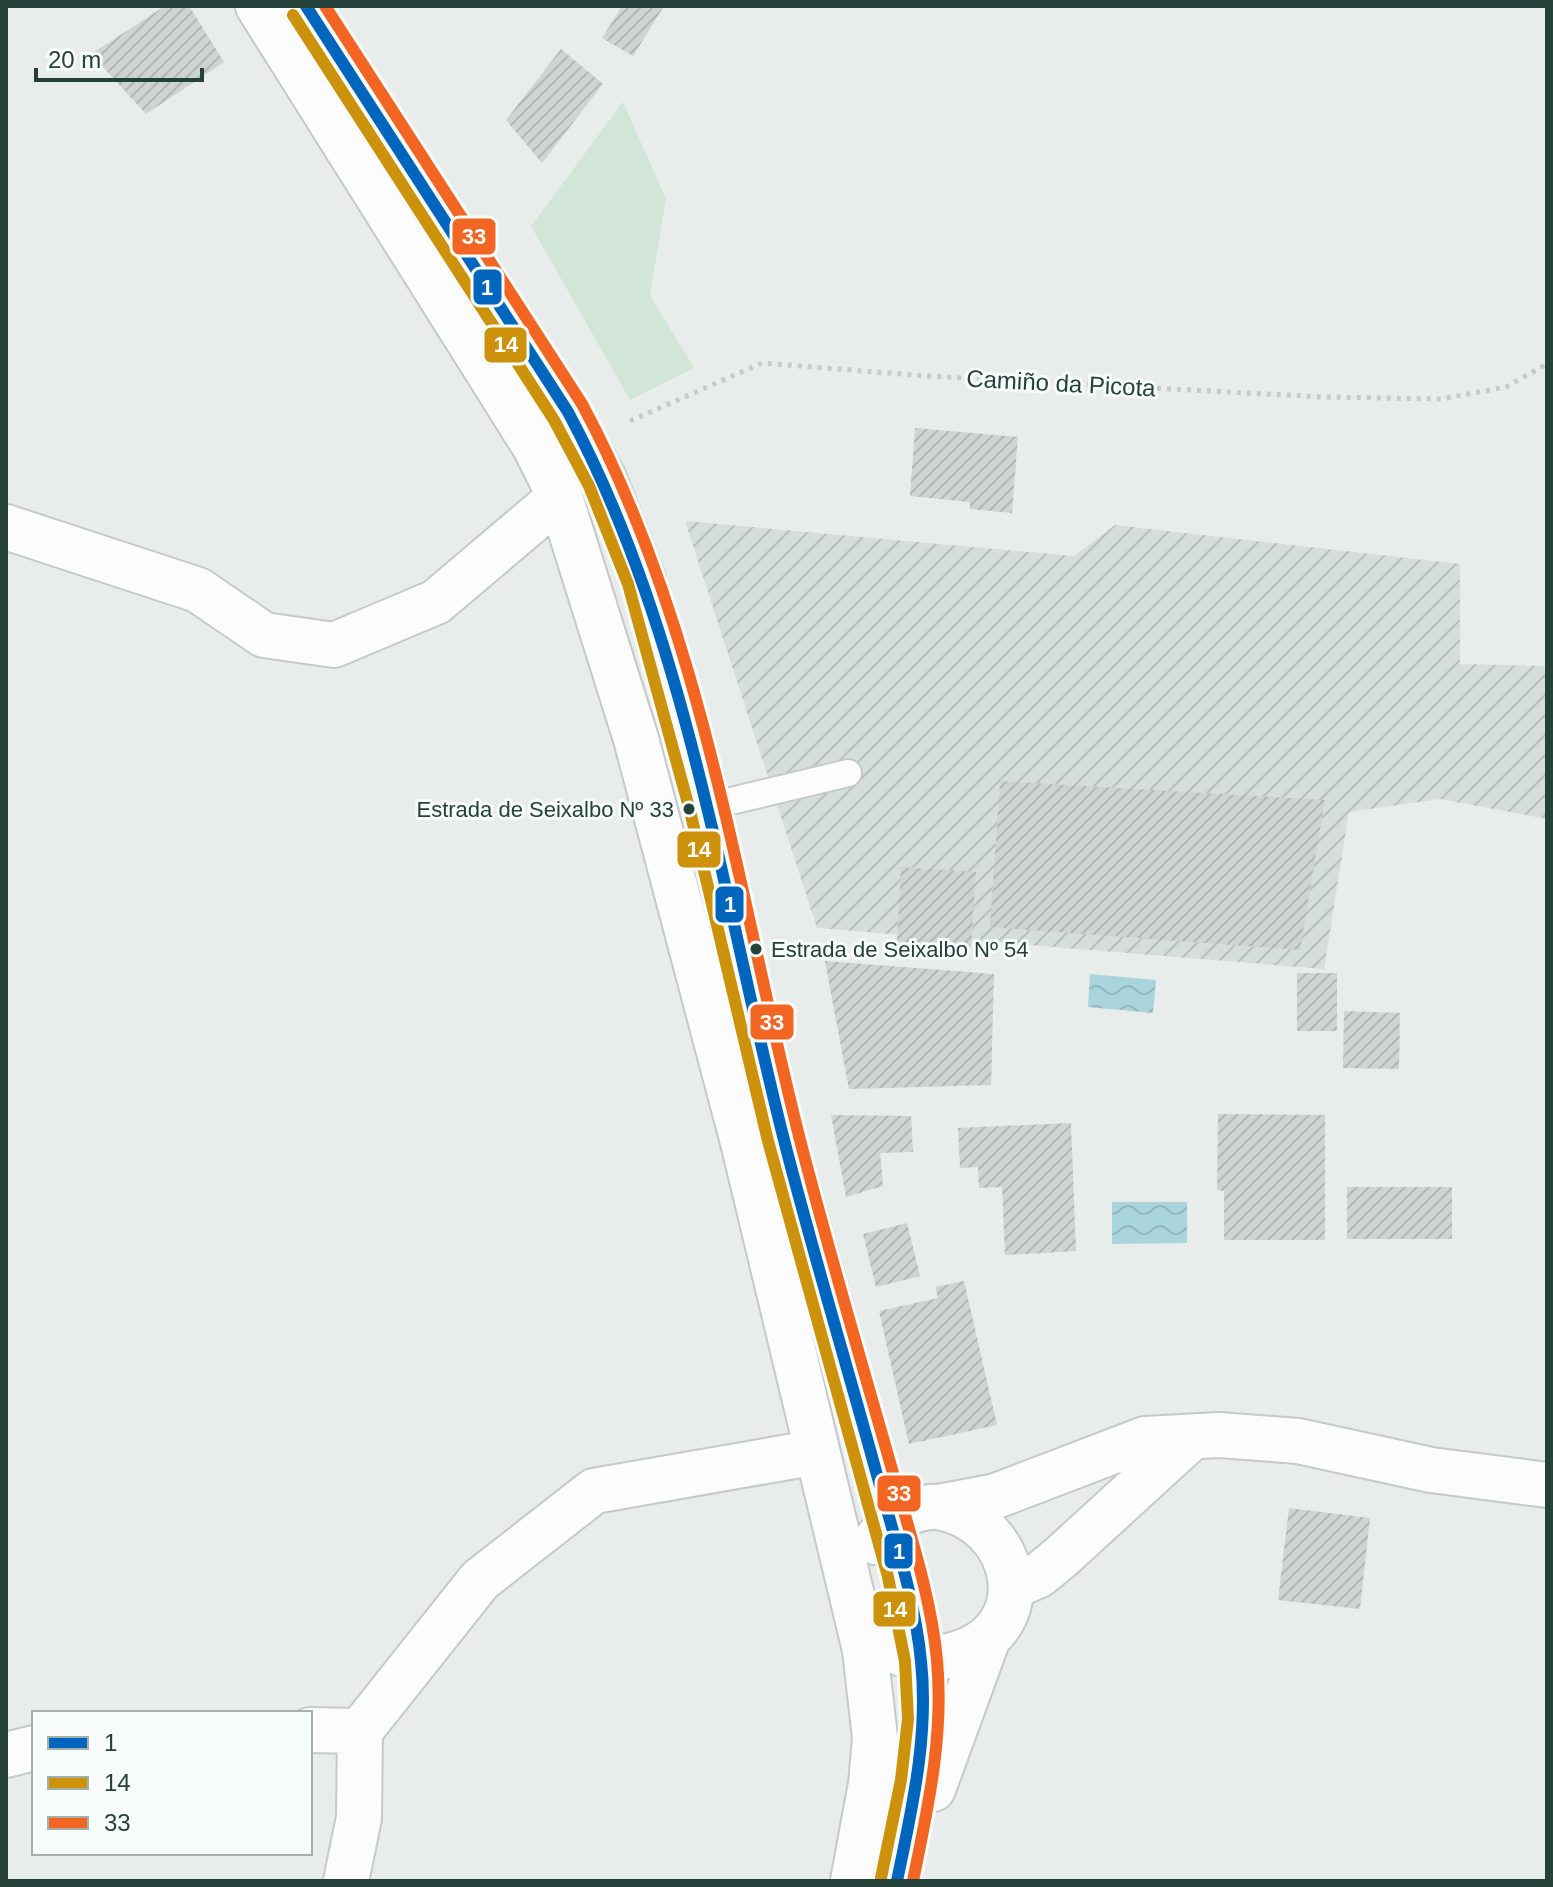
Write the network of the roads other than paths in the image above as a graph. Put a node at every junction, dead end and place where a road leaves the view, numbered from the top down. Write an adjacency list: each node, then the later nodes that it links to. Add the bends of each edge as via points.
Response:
1 (258, 6): 3 (street, via 534,445)
2 (306, 6): 6 (street, via 586,443 643,579)
3 (567, 515): 4 (street, via 436,602 334,645 264,635 198,590); 6 (street, via 609,571 627,610 667,777 688,803); 8 (street, via 636,739 744,1146)
4 (6, 527)
5 (848, 773): 6 (lane)
6 (706, 807): 11 (street)
7 (1191, 1438): 9 (street, via 1298,1441 1431,1470); 10 (street, via 1145,1439 996,1496); 12 (street, via 1061,1557)
8 (819, 1466): 11 (street, via 854,1498); 16 (street, via 594,1491 480,1580); 17 (street, via 865,1650)
9 (1547, 1485)
10 (938, 1507): 11 (street); 12 (street, via 972,1521 993,1540)
11 (881, 1537): 14 (street)
12 (1014, 1586): 13 (street)
13 (987, 1641): 14 (street, via 968,1651); 22 (street)
14 (905, 1653): 17 (street); 22 (street, via 924,1720)
15 (312, 1730): 16 (street)
16 (360, 1731): 20 (street, via 359,1818)
17 (875, 1738): 21 (street)
18 (32, 1748): 19 (street)
19 (6, 1755)
20 (346, 1881)
21 (853, 1881)
22 (898, 1881)

